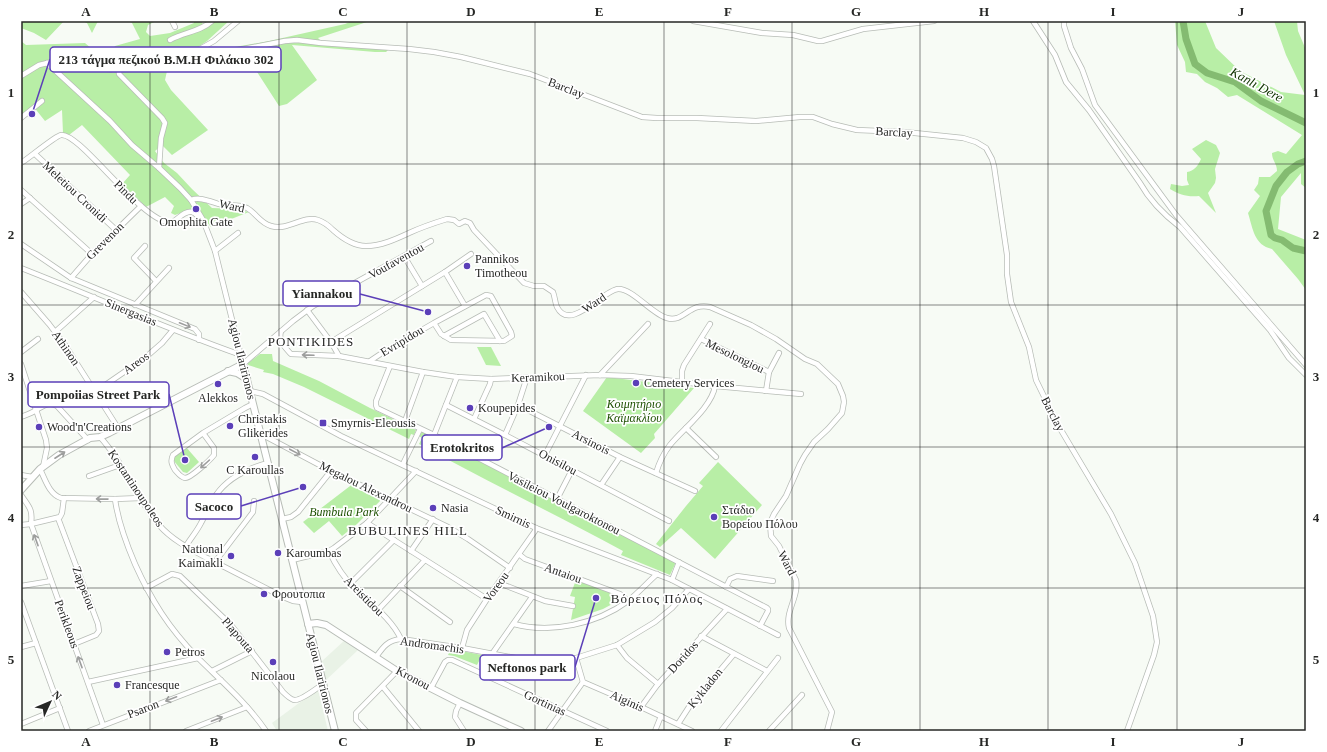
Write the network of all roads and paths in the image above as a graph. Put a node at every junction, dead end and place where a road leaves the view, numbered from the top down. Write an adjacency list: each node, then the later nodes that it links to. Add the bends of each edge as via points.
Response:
1 (172, 21): 8 (street)
2 (212, 21): 9 (street, via 197,31)
3 (238, 21): 10 (street, via 198,50)
4 (693, 21): 5 (street, via 818,41 863,29)
5 (934, 21)
6 (1034, 21): 77 (street, via 1055,55 1066,82 1089,110 1146,195 1162,213 1180,227)
7 (1064, 21): 70 (street, via 1071,48 1095,105 1176,215)
8 (175, 28)
9 (170, 40)
10 (191, 59): 12 (street, Barclay, via 158,67); 221 (street, Barclay, via 285,40 434,52 530,74 642,117 756,121 813,117 857,130 963,138 986,148 994,166 1011,302 1029,347 1036,380 1058,425 1121,532 1153,616 1157,642)
11 (47, 63): 12 (street, Barclay, via 60,61); 13 (street); 18 (street)
12 (119, 70): 18 (street, via 119,74 165,123)
13 (21, 76)
14 (42, 101): 15 (street)
15 (21, 118)
16 (35, 154): 17 (street); 23 (street, Pindu, via 56,137 64,135 72,139); 25 (street, Meletiou Cronidi)
17 (21, 163)
18 (159, 168): 21 (street)
19 (21, 190): 20 (street)
20 (30, 198): 22 (street); 31 (street)
21 (191, 200): 24 (street, Agiou Ilaririonos); 220 (street, Ward, via 203,199 245,207 264,224 278,228 317,219 345,239 365,246 383,243 447,219 459,224 465,221 470,223 524,283 544,286 553,292 557,307 563,314 579,313 612,290 620,289 632,294 665,318 679,318 698,307 710,307 751,325 817,364 838,384 844,407 842,413 805,455 786,496 771,518 770,530 798,587 788,622 789,628 832,712)
22 (21, 204)
23 (141, 206): 24 (street, Pindu, via 168,223 190,211); 25 (street, Grevenon)
24 (202, 218): 30 (street, Agiou Ilaririonos)
25 (116, 230): 31 (street, Grevenon)
26 (238, 233): 30 (street)
27 (431, 241): 33 (street, Voufaventou)
28 (21, 244): 37 (street)
29 (145, 246): 38 (street, via 134,258)
30 (215, 251): 65 (street, Agiou Ilaririonos)
31 (92, 254): 37 (street, Grevenon)
32 (471, 254): 36 (street)
33 (404, 256): 40 (street); 46 (street, Voufaventou)
34 (21, 268): 41 (street, Sinergasias)
35 (169, 268): 38 (street)
36 (445, 272): 40 (street); 45 (street)
37 (71, 278): 39 (street)
38 (156, 281): 44 (street)
39 (84, 284): 41 (street); 44 (street)
40 (422, 286): 61 (street)
41 (80, 291): 43 (street, Sinergasias)
42 (21, 292): 54 (street, Athinon)
43 (94, 297): 49 (street, Sinergasias); 54 (street)
44 (135, 304): 47 (street)
45 (465, 306): 48 (street, Evripidou); 60 (street, Evripidou, via 486,295 491,296 512,334 504,341)
46 (307, 310): 53 (street, Voufaventou); 61 (street)
47 (162, 316): 49 (street); 58 (street, one-way to 58, via 195,329 199,334)
48 (434, 323): 55 (street, Evripidou); 67 (street, Evripidou)
49 (161, 324): 52 (street, Sinergasias)
50 (648, 324): 76 (street)
51 (710, 324): 57 (street)
52 (173, 330): 58 (street, Sinergasias); 86 (street, Areos, via 152,352)
53 (281, 331): 59 (street, Voufaventou); 62 (street)
54 (55, 332): 86 (street, Athinon)
55 (444, 336): 60 (street, via 454,340); 60 (street, via 484,314)
56 (38, 339): 63 (street)
57 (701, 339): 74 (street, Mesolongiou); 82 (street, via 682,368)
58 (199, 340): 65 (street, Sinergasias)
59 (270, 341): 62 (street, Keramikou); 69 (street, Voufaventou)
60 (500, 341)
61 (331, 342): 66 (street)
62 (282, 344): 66 (street, Keramikou, one-way to 62, via 291,354)
63 (21, 352)
64 (778, 353): 74 (street)
65 (241, 355): 69 (street, Agiou Ilaririonos)
66 (340, 356): 67 (street, Keramikou)
67 (370, 361): 71 (street, Keramikou)
68 (21, 364): 91 (street)
69 (243, 364): 72 (street); 81 (street, Agiou Ilaririonos)
70 (1306, 364)
71 (390, 366): 73 (street, Keramikou); 94 (street, Vasileiou Voulgaroktonou, via 376,405 379,409)
72 (228, 372): 81 (street, via 237,372); 96 (street)
73 (423, 372): 78 (street, Keramikou); 94 (street)
74 (769, 372): 85 (street)
75 (586, 375): 76 (street, Keramikou); 79 (street, Keramikou); 95 (street)
76 (600, 375): 82 (street, Keramikou)
77 (1306, 375)
78 (457, 377): 80 (street, Keramikou); 89 (street)
79 (527, 377): 80 (street, Keramikou); 90 (street)
80 (491, 379): 93 (street)
81 (248, 381): 84 (street, Agiou Ilaririonos)
82 (682, 382): 83 (street, Keramikou)
83 (715, 386): 85 (street, Keramikou); 97 (street, via 709,401)
84 (250, 391): 88 (street, Agiou Ilaririonos); 109 (street, Smirnis, via 263,394 341,436)
85 (766, 391): 87 (street, Keramikou)
86 (94, 392): 96 (street, Athinon)
87 (801, 394)
88 (253, 404): 99 (street); 100 (street, Agiou Ilaririonos)
89 (446, 405): 93 (street, Onisilou); 101 (street)
90 (518, 405): 95 (street, Arsinois); 102 (street)
91 (36, 410): 92 (street); 104 (street, via 44,405 56,405); 111 (street, via 47,448)
92 (21, 417)
93 (474, 419): 102 (street, Onisilou)
94 (405, 421): 98 (street, Vasileiou Voulgaroktonou)
95 (560, 426): 105 (street); 106 (street, Arsinois)
96 (118, 428): 103 (street)
97 (686, 428): 107 (street); 115 (street, via 666,451)
98 (420, 429): 101 (street, Vasileiou Voulgaroktonou); 109 (street)
99 (203, 433): 99 (street, one-way to 99, via 214,448 214,454 190,477 182,477 173,466 172,457)
100 (261, 434): 108 (street, Agiou Ilaririonos); 113 (street, Megalou Alexandrou, one-way to 113)
101 (434, 435): 126 (street, Vasileiou Voulgaroktonou)
102 (505, 435): 105 (street, Onisilou)
103 (100, 437): 104 (street); 110 (street, Kostantinoupoleos)
104 (88, 440): 111 (street, one-way to 104, via 71,448)
105 (545, 455): 112 (street, Onisilou)
106 (620, 457): 115 (street, Arsinois); 119 (street, Arsinois)
107 (716, 457)
108 (268, 462): 131 (street, Agiou Ilaririonos); 138 (street, via 249,469 221,490 213,499)
109 (403, 464): 114 (street, Smirnis)
110 (120, 465): 117 (street); 124 (street, Kostantinoupoleos)
111 (42, 468): 118 (street); 123 (street, via 49,488 58,497)
112 (572, 470): 119 (street, Onisilou); 126 (street)
113 (331, 471): 125 (street, Megalou Alexandrou); 131 (street, via 298,512)
114 (416, 471): 125 (street); 136 (street, Smirnis)
115 (656, 473): 121 (street, Arsinois)
116 (21, 475): 118 (street)
117 (89, 476)
118 (32, 477): 120 (street)
119 (601, 485): 132 (street, Onisilou)
120 (21, 490)
121 (695, 491)
122 (21, 495): 135 (street, Perikleous, via 31,510)
123 (64, 498): 127 (street, one-way to 123); 129 (street, via 62,513)
124 (141, 498): 127 (street); 138 (street, Kostantinoupoleos, via 160,526)
125 (391, 499): 130 (street, Megalou Alexandrou); 133 (street)
126 (557, 499): 145 (street, Vasileiou Voulgaroktonou)
127 (116, 500): 156 (street, via 123,535)
128 (254, 501): 144 (street, via 253,512)
129 (58, 518): 135 (street); 174 (street, Zappeiou, via 99,631 96,635)
130 (433, 519): 139 (street); 146 (street, Megalou Alexandrou)
131 (282, 520): 142 (street, Agiou Ilaririonos)
132 (669, 521)
133 (367, 523): 137 (street); 140 (street)
134 (21, 524): 135 (street)
135 (31, 524): 149 (street, Perikleous, one-way to 135)
136 (536, 528): 141 (street, Voreou); 147 (street, Smirnis)
137 (394, 540): 139 (street); 152 (street)
138 (186, 546): 144 (street, Kostantinoupoleos)
139 (411, 550): 143 (street)
140 (329, 551): 142 (street); 152 (street, Areistidou)
141 (520, 555): 146 (street, Voreou); 160 (street, Antaiou, via 620,594)
142 (292, 560): 162 (street, Agiou Ilaririonos)
143 (425, 560): 154 (street); 159 (street)
144 (215, 562): 162 (street, Kostantinoupoleos, via 286,599)
145 (679, 562): 148 (street); 155 (street, Vasileiou Voulgaroktonou)
146 (510, 568): 151 (street, Voreou)
147 (657, 574): 148 (street, Smirnis); 160 (street)
148 (672, 580): 157 (street, Smirnis)
149 (51, 581): 153 (street); 174 (street, Perikleous)
150 (773, 581): 155 (street, via 737,576 730,579)
151 (499, 583): 158 (street); 159 (street, Voreou)
152 (350, 584): 165 (street, Areistidou)
153 (21, 586)
154 (400, 586): 165 (street); 166 (street)
155 (726, 587): 169 (street, Vasileiou Voulgaroktonou, via 768,609)
156 (146, 588): 178 (street, Plapouta, via 172,574 178,575 224,618); 182 (street, via 162,616)
157 (689, 588): 164 (street, Smirnis); 175 (street, Andromachis, via 672,608 655,622)
158 (532, 597): 163 (street); 168 (street)
159 (487, 599): 177 (street, Voreou, via 467,630)
160 (628, 601): 168 (street, via 600,616 569,626 536,628)
161 (21, 602): 173 (street)
162 (302, 602): 167 (street, Agiou Ilaririonos)
163 (573, 606)
164 (727, 609): 169 (street, Smirnis); 171 (street, Doridos)
165 (378, 610): 172 (street, Areistidou, via 394,626)
166 (450, 622)
167 (308, 624): 181 (street, Kronou, via 326,625); 191 (street, Agiou Ilaririonos)
168 (514, 624): 179 (street)
169 (760, 626): 170 (street, Smirnis)
170 (778, 635)
171 (701, 636): 180 (street); 192 (street, Doridos)
172 (401, 640): 177 (street, Andromachis); 181 (street, Andromachis, via 387,643)
173 (36, 643): 176 (street); 199 (street)
174 (74, 644): 189 (street, Perikleous, one-way to 174)
175 (617, 645): 183 (street, Andromachis); 192 (street, via 626,658)
176 (21, 647)
177 (462, 648): 179 (street, Andromachis)
178 (252, 651): 185 (street); 191 (street, Plapouta, via 283,692 292,699 300,699)
179 (492, 654): 183 (street, Andromachis, via 533,660)
180 (734, 654): 187 (street); 203 (street, Kykladon, via 689,707)
181 (376, 657): 186 (street, Kronou)
182 (198, 658): 185 (street); 189 (street)
183 (576, 658): 190 (street)
184 (778, 658): 187 (street)
185 (212, 671): 188 (street)
186 (398, 671): 193 (street); 194 (street, Kronou)
187 (767, 671): 218 (street)
188 (221, 680): 197 (street); 204 (street, Psaron, one-way to 204)
189 (88, 682): 204 (street, Perikleous)
190 (583, 682): 198 (street, Aiginis); 200 (street)
191 (323, 684): 209 (street, Agiou Ilaririonos)
192 (658, 684): 198 (street, Doridos)
193 (382, 687): 210 (street, via 355,714 356,720); 211 (street)
194 (431, 688): 196 (street, Kronou); 200 (street, Gortinias, via 445,662 452,660)
195 (802, 694): 219 (street)
196 (460, 703): 212 (street, via 455,717); 213 (street, Kronou)
197 (247, 707): 207 (street, one-way to 197); 208 (street)
198 (641, 707): 201 (street, Aiginis)
199 (60, 708): 202 (street); 205 (street)
200 (562, 710): 214 (street); 215 (street, Gortinias)
201 (662, 716): 203 (street, Aiginis); 216 (street)
202 (21, 724)
203 (678, 724): 217 (street, Aiginis)
204 (103, 725): 206 (street, Psaron)
205 (68, 731)
206 (89, 731)
207 (186, 731)
208 (266, 731)
209 (334, 731)
210 (366, 731)
211 (419, 731)
212 (464, 731)
213 (521, 731)
214 (548, 731)
215 (607, 731)
216 (655, 731)
217 (692, 731)
218 (721, 731)
219 (769, 731)
220 (827, 731)
221 (1127, 731)

